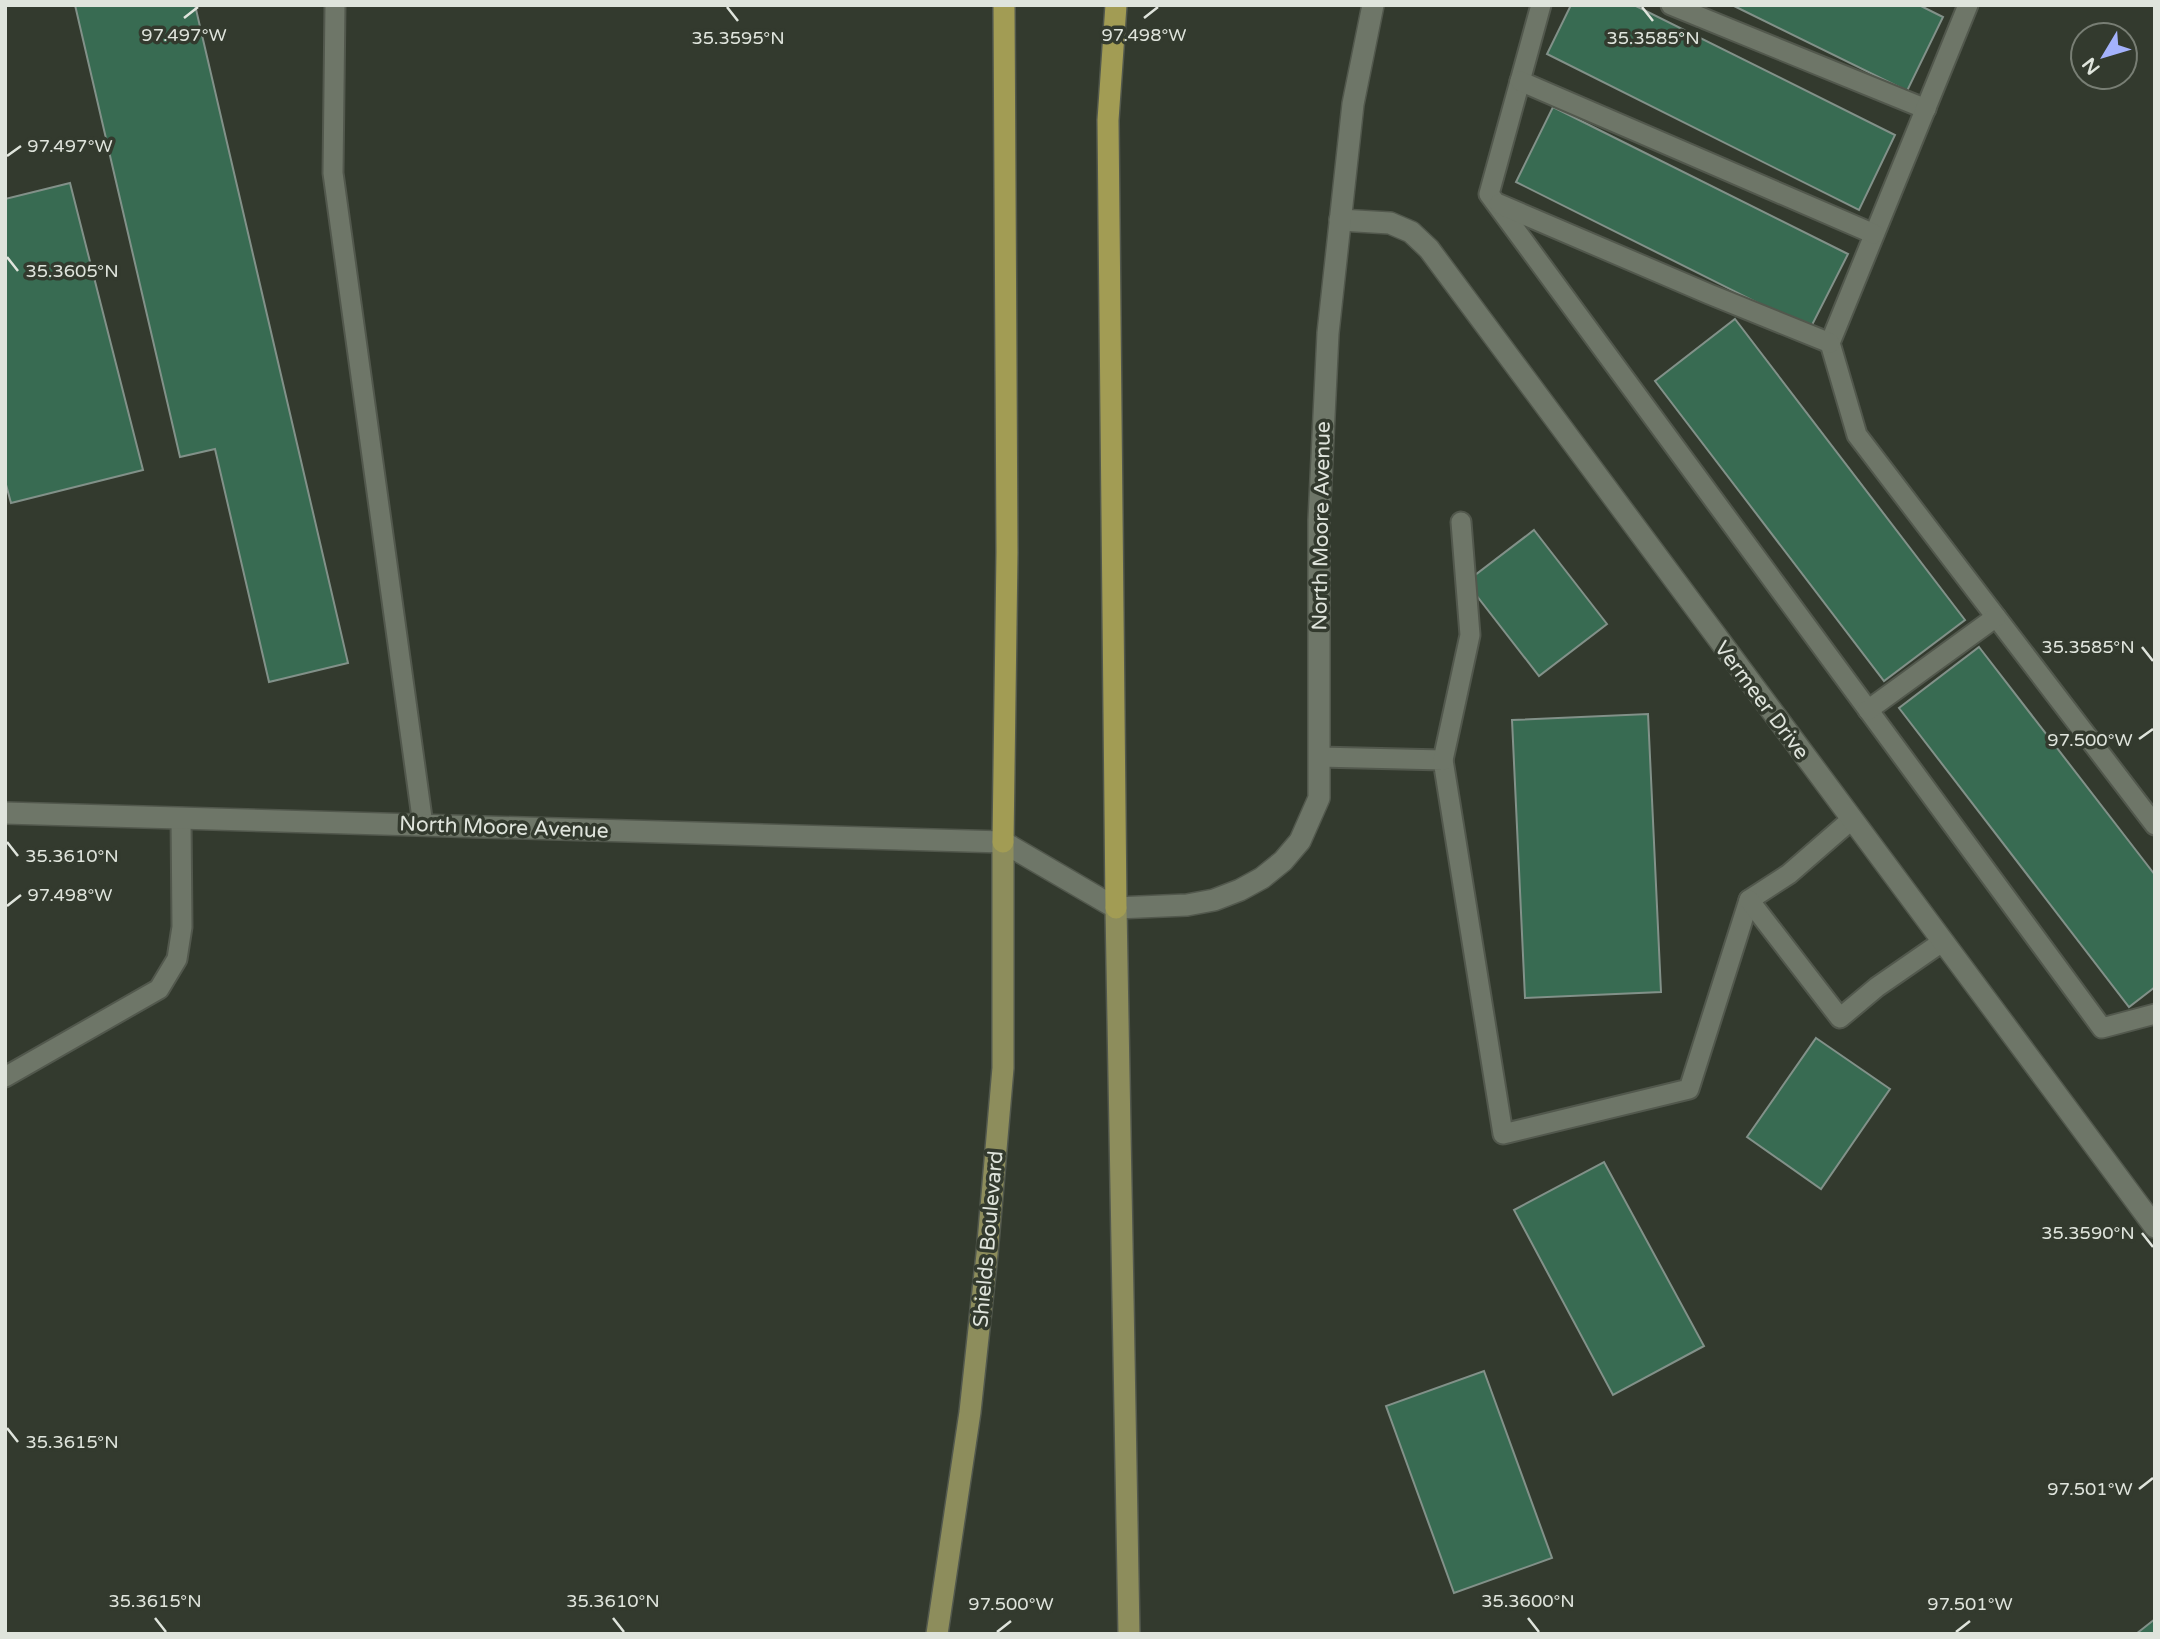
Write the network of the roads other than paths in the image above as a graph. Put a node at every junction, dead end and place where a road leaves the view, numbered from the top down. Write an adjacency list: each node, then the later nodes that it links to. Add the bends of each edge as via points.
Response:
1 (335, 5): 22 (lane, via 333,173)
2 (1004, 5): 24 (highway, via 1007,552)
3 (1116, 5): 26 (highway, via 1108,120)
4 (1373, 5): 11 (street, North Moore Avenue, via 1353,104)
5 (1541, 5): 8 (lane)
6 (1671, 5): 9 (lane)
7 (1968, 5): 9 (lane)
8 (1520, 82): 10 (lane, via 1489,194); 12 (lane)
9 (1926, 109): 12 (lane)
10 (1496, 204): 13 (lane); 16 (lane)
11 (1340, 220): 17 (street, North Moore Avenue, via 1322,421); 21 (street, Vermeer Drive, via 1390,223 1411,232 1429,248)
12 (1874, 234): 13 (lane)
13 (1830, 343): 15 (lane, via 1857,435)
14 (1461, 522): 18 (lane, via 1470,635)
15 (1996, 617): 16 (lane); 23 (lane)
16 (1868, 710): 28 (lane, via 2102,1028)
17 (1319, 757): 18 (lane); 26 (street, North Moore Avenue, via 1319,798 1309,823 1283,861 1262,878 1214,900)
18 (1443, 760): 25 (lane, via 1503,1134 1689,1089)
19 (5, 813): 20 (street, North Moore Avenue)
20 (181, 818): 22 (street, North Moore Avenue); 29 (lane, via 182,927 177,959 159,989)
21 (1851, 820): 25 (lane, via 1789,874); 27 (street, Vermeer Drive)
22 (424, 825): 24 (street, North Moore Avenue)
23 (2155, 825)
24 (1003, 842): 26 (street); 31 (main road, Shields Boulevard, via 1003,1068 972,1399)
25 (1749, 900): 27 (lane, via 1840,1018)
26 (1116, 908): 32 (main road)
27 (1941, 942): 30 (street, Vermeer Drive)
28 (2155, 1014)
29 (5, 1077)
30 (2155, 1227)
31 (937, 1634)
32 (1129, 1634)

